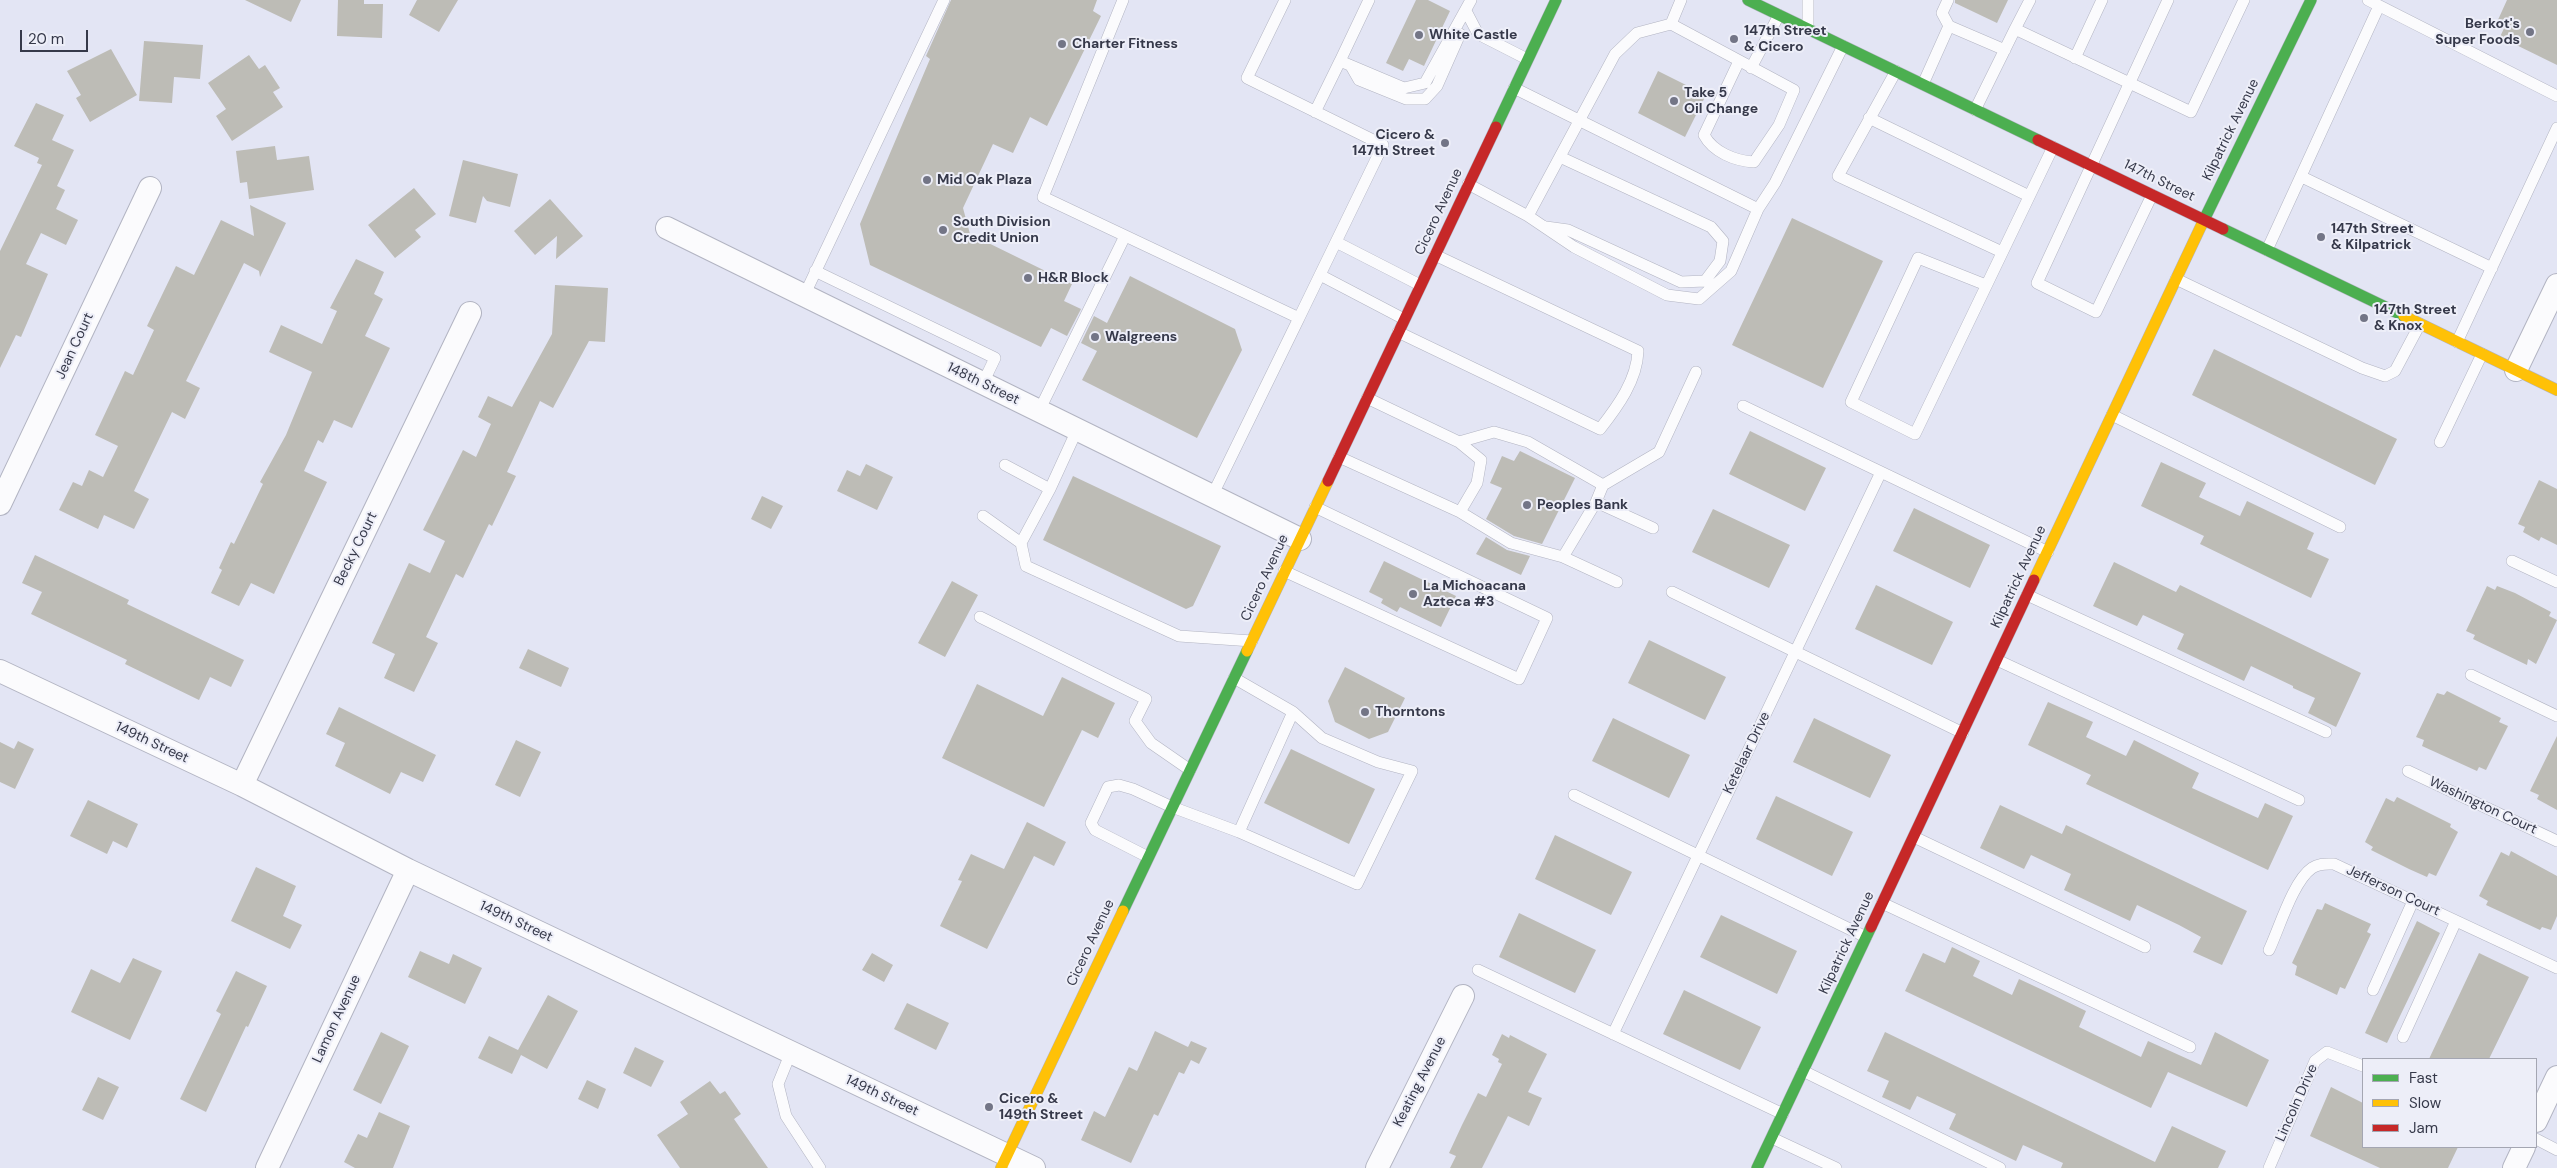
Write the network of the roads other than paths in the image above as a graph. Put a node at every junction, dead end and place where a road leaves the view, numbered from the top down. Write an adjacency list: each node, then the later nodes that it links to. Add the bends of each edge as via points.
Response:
1 (944, 0): 60 (lane)
2 (1124, 0): 54 (lane, via 1043,197)
3 (1285, 0): 37 (lane, via 1247,78)
4 (1369, 0): 29 (lane)
5 (1471, 0): 19 (lane)
6 (1556, 0): 27 (main road, Cicero Avenue)
7 (1681, 0): 20 (lane)
8 (1748, 0): 18 (main road, 147th Street)
9 (1808, 0): 22 (lane)
10 (1948, 0): 21 (lane, via 1942,13)
11 (2030, 0): 23 (lane)
12 (2102, 0): 26 (lane)
13 (2168, 0): 33 (lane)
14 (2244, 0): 33 (lane, via 2191,112)
15 (2311, 0): 51 (main road, Kilpatrick Avenue)
16 (2368, 0): 17 (lane)
17 (2379, 6): 35 (lane); 44 (lane)
18 (1779, 15): 22 (main road, 147th Street); 30 (lane)
19 (1463, 16): 27 (lane, via 1478,34); 29 (lane, via 1460,34 1438,86 1425,99 1406,99 1359,80)
20 (1671, 24): 28 (lane); 39 (lane, via 1636,33 1615,54)
21 (1949, 26): 25 (lane); 32 (lane)
22 (1808, 29): 24 (main road, 147th Street)
23 (2015, 30): 25 (lane); 26 (lane)
24 (1844, 46): 31 (main road, 147th Street); 49 (lane, via 1775,183)
25 (2005, 50): 36 (lane)
26 (2075, 58): 33 (lane)
27 (1528, 60): 34 (main road, Cicero Avenue)
28 (1739, 62): 30 (lane); 30 (lane, via 1704,135 1709,144 1727,154 1741,161 1754,162 1779,125 1794,90)
29 (1345, 64): 37 (lane)
30 (1751, 68)
31 (1896, 71): 32 (main road, 147th Street); 38 (lane)
32 (1922, 84): 36 (main road, 147th Street)
33 (2128, 84): 43 (lane)
34 (1514, 88): 39 (lane); 45 (main road, Cicero Avenue)
35 (2557, 96)
36 (1976, 110): 41 (main road, 147th Street)
37 (1315, 112): 55 (lane, via 1383,145)
38 (1869, 118): 48 (lane); 57 (lane, via 1838,176)
39 (1579, 121): 42 (lane); 49 (lane)
40 (2557, 128): 59 (lane)
41 (2053, 147): 43 (main road, 147th Street); 48 (lane)
42 (1560, 157): 50 (lane); 52 (lane, via 1711,227 1723,241 1720,260 1705,281 1681,282 1568,230)
43 (2090, 165): 47 (main road, 147th Street); 47 (lane, via 2037,283 2096,312)
44 (2302, 177): 56 (lane); 59 (lane)
45 (1468, 184): 50 (lane); 58 (main road, Cicero Avenue)
46 (150, 188): 92 (street, Jean Court)
47 (2152, 194): 51 (main road, 147th Street)
48 (2029, 196): 57 (lane)
49 (1758, 209): 52 (lane, via 1731,271 1699,299 1667,295 1574,247)
50 (1528, 216): 52 (lane)
51 (2204, 220): 56 (main road, 147th Street); 62 (main road, Kilpatrick Avenue)
52 (1544, 227)
53 (666, 228): 66 (street, 148th Street)
54 (1125, 236): 68 (lane); 80 (lane)
55 (1336, 242): 61 (lane); 64 (lane)
56 (2267, 250): 70 (main road, 147th Street)
57 (2002, 252): 65 (lane)
58 (1434, 255): 64 (main road, Cicero Avenue); 71 (lane, via 1638,350 1637,367 1617,407 1600,429)
59 (2492, 268): 72 (lane)
60 (815, 272): 66 (lane); 76 (lane, via 995,358)
61 (1320, 275): 68 (lane); 69 (lane)
62 (2176, 279): 70 (lane, via 2385,376 2395,371); 81 (main road, Kilpatrick Avenue)
63 (2557, 284): 74 (street)
64 (1420, 285): 69 (main road, Cicero Avenue)
65 (1986, 285): 65 (lane, via 1915,434 1851,402 1918,258)
66 (804, 296): 76 (street, 148th Street)
67 (470, 313): 121 (street, Becky Court)
68 (1299, 318): 90 (lane)
69 (1404, 319): 71 (main road, Cicero Avenue)
70 (2420, 324): 72 (main road, 147th Street)
71 (1398, 332): 78 (main road, Cicero Avenue)
72 (2457, 342): 73 (main road, 147th Street)
73 (2482, 354): 74 (main road, 147th Street); 84 (lane)
74 (2516, 370): 77 (main road, 147th Street)
75 (1696, 372): 88 (lane, via 1658,452)
76 (983, 384): 80 (street, 148th Street)
77 (2557, 390)
78 (1367, 398): 83 (lane); 85 (main road, Cicero Avenue)
79 (1743, 406): 87 (lane)
80 (1039, 411): 82 (street, 148th Street)
81 (2112, 415): 96 (lane); 100 (main road, Kilpatrick Avenue)
82 (1077, 430): 89 (lane); 90 (street, 148th Street)
83 (1459, 442): 88 (lane, via 1494,432 1528,442); 94 (lane, via 1481,460 1477,483)
84 (2440, 442)
85 (1339, 457): 93 (main road, Cicero Avenue); 94 (lane)
86 (1005, 465): 89 (lane)
87 (1881, 472): 100 (lane); 110 (lane, Ketelaar Drive)
88 (1604, 485): 91 (lane)
89 (1050, 489): 99 (lane)
90 (1212, 496): 98 (street, 148th Street)
91 (1596, 502): 97 (lane); 101 (lane)
92 (0, 504)
93 (1315, 507): 98 (main road, Cicero Avenue); 103 (lane, via 1547,618 1519,679)
94 (1460, 512): 101 (lane, via 1511,542)
95 (983, 516): 99 (lane)
96 (2340, 527)
97 (1652, 528)
98 (1300, 539): 103 (main road, Cicero Avenue)
99 (1021, 543): 109 (lane, via 1026,566 1179,636)
100 (2048, 552): 107 (main road, Kilpatrick Avenue)
101 (1563, 557): 104 (lane)
102 (2512, 561): 105 (lane)
103 (1284, 571): 109 (main road, Cicero Avenue)
104 (1617, 582)
105 (2557, 582)
106 (1672, 592): 110 (lane)
107 (2027, 595): 111 (main road, Kilpatrick Avenue); 118 (lane)
108 (980, 617): 119 (lane, via 1146,699 1136,721 1151,743)
109 (1252, 641): 114 (main road, Cicero Avenue)
110 (1795, 652): 117 (lane); 128 (lane, Ketelaar Drive)
111 (1997, 660): 117 (main road, Kilpatrick Avenue); 123 (lane)
112 (0, 671): 121 (street, 149th Street)
113 (2472, 675): 116 (lane)
114 (1234, 678): 115 (lane); 119 (main road, Cicero Avenue)
115 (1293, 712): 125 (lane); 125 (lane, via 1322,738 1378,762 1412,771 1357,884)
116 (2557, 716)
117 (1963, 732): 126 (main road, Kilpatrick Avenue)
118 (2326, 732)
119 (1190, 770): 124 (main road, Cicero Avenue)
120 (2408, 771): 127 (lane, Washington Court)
121 (242, 785): 130 (street, 149th Street)
122 (1574, 795): 128 (lane)
123 (2299, 800)
124 (1172, 807): 125 (lane); 129 (main road, Cicero Avenue); 129 (lane, via 1119,785 1108,787 1093,818 1091,823 1095,830)
125 (1239, 832)
126 (1914, 837): 132 (main road, Kilpatrick Avenue); 135 (lane)
127 (2557, 841)
128 (1698, 855): 134 (lane); 141 (lane, Ketelaar Drive)
129 (1149, 858): 154 (main road, Cicero Avenue)
130 (408, 870): 144 (street, 149th Street); 155 (street, Lamon Avenue)
131 (2413, 901): 133 (lane, Jefferson Court); 136 (lane, Jefferson Court, via 2334,864 2321,864 2311,868 2298,885); 139 (lane)
132 (1882, 903): 134 (main road, Kilpatrick Avenue); 143 (lane)
133 (2456, 921): 137 (lane, Jefferson Court); 142 (lane)
134 (1866, 937): 146 (main road, Kilpatrick Avenue)
135 (2145, 947)
136 (2269, 950)
137 (2557, 968)
138 (1478, 970): 141 (lane)
139 (2373, 990)
140 (1463, 996): 158 (street, Keating Avenue)
141 (1613, 1034): 148 (lane)
142 (2402, 1037)
143 (2190, 1047)
144 (791, 1052): 154 (street, 149th Street); 156 (lane, via 778,1084 786,1116)
145 (2362, 1066): 162 (lane, Lincoln Drive, via 2327,1052 2315,1061)
146 (1803, 1071): 148 (main road, Kilpatrick Avenue); 161 (lane)
147 (2557, 1076): 149 (street)
148 (1783, 1114): 150 (main road, Kilpatrick Avenue)
149 (2537, 1119)
150 (1772, 1138): 159 (main road, Kilpatrick Avenue); 160 (lane)
151 (2537, 1140): 153 (lane)
152 (2524, 1148): 163 (street)
153 (2557, 1150)
154 (1004, 1162): 157 (street, 149th Street)
155 (267, 1168)
156 (820, 1168)
157 (1034, 1168)
158 (1377, 1168)
159 (1758, 1168)
160 (1836, 1168)
161 (2000, 1168)
162 (2269, 1168)
163 (2514, 1168)

